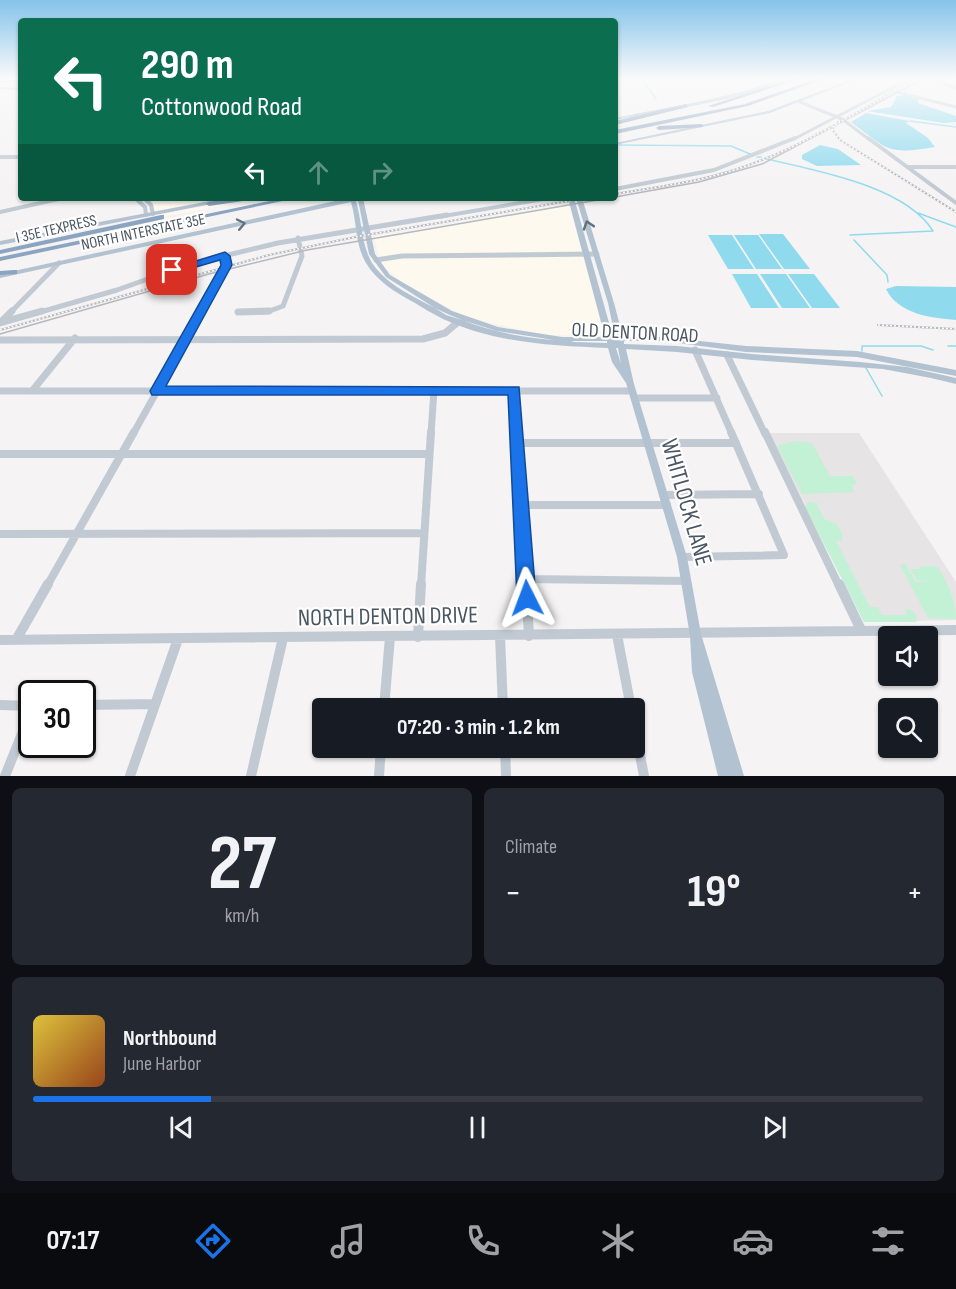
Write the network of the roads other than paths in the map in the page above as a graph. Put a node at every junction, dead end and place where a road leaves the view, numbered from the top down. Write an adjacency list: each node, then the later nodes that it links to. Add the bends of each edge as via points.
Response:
1 (652, 114): 11 (highway)
2 (673, 114): 13 (highway)
3 (675, 114): 10 (highway)
4 (676, 114): 10 (highway)
5 (702, 114): 15 (highway)
6 (759, 114): 14 (main road)
7 (832, 114): 9 (street)
8 (841, 114): 9 (street)
9 (837, 116): 20 (street); 22 (street, via 727,167)
10 (663, 117): 12 (highway)
11 (618, 122)
12 (618, 123)
13 (618, 123)
14 (701, 126): 15 (highway); 17 (main road)
15 (623, 131): 16 (highway)
16 (618, 132)
17 (618, 143)
18 (0, 157): 19 (street)
19 (18, 157)
20 (908, 167): 21 (street); 37 (street)
21 (956, 167)
22 (618, 188)
23 (50, 201): 39 (street)
24 (138, 201): 40 (street)
25 (147, 201): 40 (street, via 151,205)
26 (224, 201): 38 (main road, NORTH INTERSTATE 35E)
27 (230, 201): 38 (highway)
28 (247, 201): 46 (highway)
29 (261, 201): 46 (highway, I 35E TEXPRESS)
30 (280, 201): 50 (highway)
31 (352, 201): 42 (main road, OLD DENTON ROAD)
32 (357, 201): 52 (main road, NORTH INTERSTATE 35E, one-way to 32)
33 (362, 201): 41 (main road, OLD DENTON ROAD)
34 (530, 201): 41 (street)
35 (572, 201): 47 (main road, WHITLOCK LANE)
36 (579, 201): 48 (main road, WHITLOCK LANE, one-way to 36)
37 (956, 203)
38 (209, 204): 40 (main road, NORTH INTERSTATE 35E)
39 (0, 212)
40 (149, 215): 43 (main road, NORTH INTERSTATE 35E)
41 (368, 227): 42 (street); 51 (main road, OLD DENTON ROAD)
42 (359, 228): 44 (street); 55 (main road, OLD DENTON ROAD, via 362,250)
43 (73, 230): 45 (main road, NORTH INTERSTATE 35E); 46 (highway)
44 (298, 238): 49 (street); 56 (street, via 303,256 283,306 267,312)
45 (0, 243)
46 (0, 252)
47 (585, 254): 48 (street); 51 (street, via 402,256); 65 (main road, WHITLOCK LANE)
48 (597, 254): 59 (main road, WHITLOCK LANE)
49 (225, 256): 57 (street); 60 (street, via 225,271)
50 (0, 259)
51 (376, 260): 55 (main road, OLD DENTON ROAD)
52 (59, 263): 53 (main road, NORTH INTERSTATE 35E); 57 (street)
53 (14, 272): 54 (highway)
54 (0, 274)
55 (385, 277): 58 (main road, OLD DENTON ROAD, via 430,311); 62 (main road, OLD DENTON ROAD, via 449,313)
56 (238, 312)
57 (1, 322)
58 (457, 323): 60 (street, via 445,333 423,339); 62 (main road, OLD DENTON ROAD, via 483,332)
59 (616, 324): 63 (main road); 65 (main road, WHITLOCK LANE)
60 (187, 337): 61 (street); 77 (street)
61 (75, 338): 64 (street); 76 (street)
62 (525, 338): 65 (main road, OLD DENTON ROAD); 66 (main road, OLD DENTON ROAD)
63 (645, 339): 65 (main road, OLD DENTON ROAD); 68 (main road, OLD DENTON ROAD)
64 (0, 340)
65 (617, 343): 66 (main road, OLD DENTON ROAD); 67 (main road, OLD DENTON ROAD); 70 (main road, WHITLOCK LANE); 78 (main road, WHITLOCK LANE)
66 (586, 346): 70 (main road, via 606,352)
67 (695, 350): 69 (main road, OLD DENTON ROAD); 79 (street)
68 (746, 350): 69 (main road); 71 (main road, OLD DENTON ROAD, via 857,354)
69 (727, 355): 72 (main road, OLD DENTON ROAD, via 867,363); 95 (street)
70 (615, 360): 78 (main road, WHITLOCK LANE)
71 (956, 374)
72 (956, 381)
73 (434, 390): 74 (street); 77 (street); 84 (street)
74 (514, 390): 78 (street); 80 (street)
75 (0, 391): 76 (street)
76 (32, 391): 77 (street)
77 (157, 391): 85 (street)
78 (632, 391): 79 (street); 82 (main road, WHITLOCK LANE)
79 (717, 398): 81 (street)
80 (518, 443): 82 (street); 88 (street)
81 (736, 443): 82 (street); 86 (street)
82 (649, 444): 87 (main road, WHITLOCK LANE)
83 (0, 454): 85 (street)
84 (429, 454): 85 (street); 89 (street)
85 (121, 455): 91 (street)
86 (759, 494): 87 (street); 92 (street, via 784,555)
87 (665, 500): 88 (street); 92 (main road, WHITLOCK LANE)
88 (522, 506): 93 (street)
89 (424, 533): 91 (street); 102 (street)
90 (0, 534): 91 (street)
91 (76, 534): 106 (street)
92 (682, 557): 94 (main road, WHITLOCK LANE)
93 (525, 579): 94 (street); 100 (street)
94 (687, 581): 97 (main road, WHITLOCK LANE)
95 (861, 630): 96 (street, NORTH DENTON DRIVE); 97 (street, NORTH DENTON DRIVE)
96 (956, 630)
97 (695, 634): 98 (street, NORTH DENTON DRIVE); 124 (main road, via 698,672); 125 (main road)
98 (618, 635): 100 (street, NORTH DENTON DRIVE); 109 (street)
99 (500, 636): 100 (street, NORTH DENTON DRIVE); 102 (street, NORTH DENTON DRIVE); 108 (street)
100 (529, 636)
101 (390, 637): 102 (street, NORTH DENTON DRIVE); 103 (street, NORTH DENTON DRIVE); 107 (street)
102 (417, 637)
103 (283, 638): 104 (street, NORTH DENTON DRIVE); 120 (street)
104 (178, 639): 106 (street, NORTH DENTON DRIVE); 110 (street)
105 (0, 640): 106 (street, NORTH DENTON DRIVE)
106 (16, 640)
107 (385, 698)
108 (503, 698)
109 (630, 698)
110 (155, 704): 112 (street); 119 (street)
111 (0, 705): 113 (street)
112 (96, 705)
113 (18, 706)
114 (18, 743): 118 (street)
115 (380, 758): 121 (street)
116 (505, 758): 122 (street)
117 (641, 758): 123 (street)
118 (5, 776)
119 (130, 776)
120 (251, 776)
121 (379, 776)
122 (506, 776)
123 (645, 776)
124 (725, 776)
125 (737, 776)

